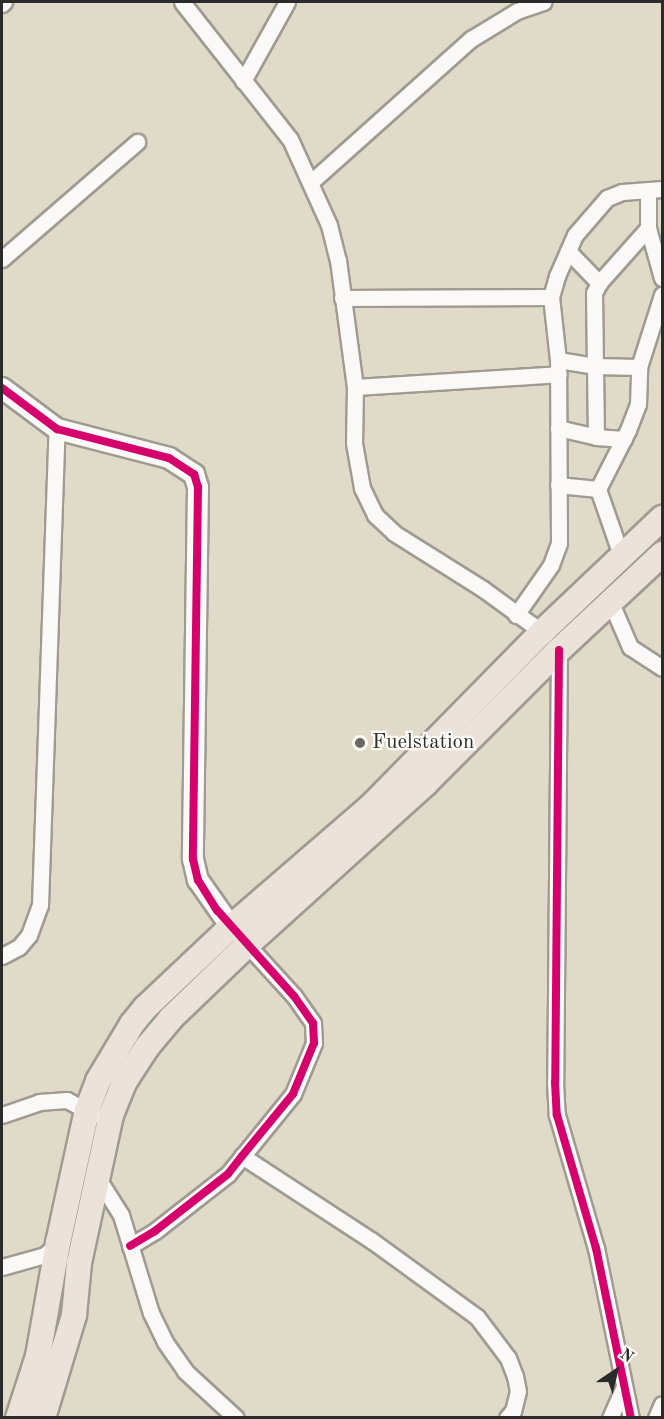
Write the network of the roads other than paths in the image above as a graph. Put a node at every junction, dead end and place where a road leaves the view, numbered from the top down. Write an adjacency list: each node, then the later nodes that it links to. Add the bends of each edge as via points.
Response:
1 (182, 2): 4 (street)
2 (287, 2): 4 (street)
3 (543, 2): 6 (street, via 517,11 471,39)
4 (243, 81): 6 (street, via 290,139)
5 (137, 142): 10 (street)
6 (311, 182): 16 (street, via 329,225)
7 (655, 190): 8 (street); 9 (street, via 622,192 607,198 575,235)
8 (648, 228): 11 (street); 13 (street)
9 (568, 251): 13 (street); 15 (street)
10 (2, 259)
11 (662, 269): 12 (street)
12 (663, 278)
13 (599, 283): 18 (street, via 593,304)
14 (663, 295): 17 (street)
15 (551, 297): 16 (street); 19 (street)
16 (342, 298): 21 (street)
17 (660, 316): 20 (street)
18 (595, 366): 19 (street); 20 (street); 25 (street)
19 (558, 367): 21 (street); 23 (street)
20 (639, 367): 26 (street, via 638,404)
21 (355, 387): 33 (street, via 354,443 362,488 375,515 394,533)
22 (2, 388): 24 (street)
23 (558, 428): 25 (street); 27 (street)
24 (57, 429): 39 (street, via 169,458 194,474 198,487 193,859 198,880); 41 (street, via 40,905 29,935 19,947)
25 (596, 437): 26 (street)
26 (624, 439): 28 (street)
27 (558, 485): 28 (street); 33 (street, via 559,543 551,565)
28 (598, 489): 31 (street)
29 (663, 518): 31 (main road)
30 (663, 554): 32 (main road)
31 (621, 555): 34 (main road)
32 (611, 603): 35 (main road); 36 (street, via 630,647)
33 (516, 615): 34 (street)
34 (542, 632): 37 (main road)
35 (559, 650): 37 (main road); 50 (street, via 557,1115 596,1248)
36 (663, 668)
37 (418, 775): 38 (main road)
38 (377, 814): 39 (main road); 40 (main road)
39 (231, 927): 40 (street); 42 (main road, via 132,1024 98,1081)
40 (247, 945): 44 (main road, via 152,1039 118,1095); 45 (street, via 313,1023 314,1043 293,1094)
41 (2, 956)
42 (87, 1110): 43 (street, via 67,1100 52,1100); 44 (street); 47 (main road)
43 (2, 1115)
44 (108, 1125): 46 (main road)
45 (243, 1156): 48 (street, via 228,1174); 54 (street, via 371,1240 477,1317 508,1358 515,1377 518,1391)
46 (97, 1177): 48 (street, via 121,1215); 52 (main road, via 79,1263 74,1315)
47 (58, 1243): 49 (street, via 45,1255); 51 (main road, via 38,1356)
48 (130, 1246): 53 (street, via 151,1313 165,1342 197,1383)
49 (2, 1267)
50 (623, 1389): 55 (street); 56 (street)
51 (18, 1418)
52 (43, 1418)
53 (236, 1418)
54 (507, 1418)
55 (610, 1418)
56 (630, 1418)

